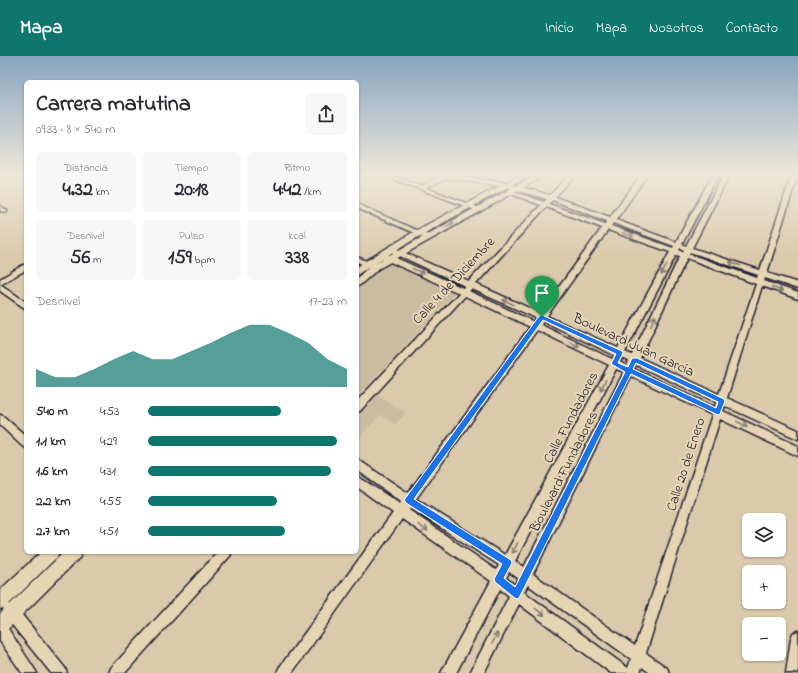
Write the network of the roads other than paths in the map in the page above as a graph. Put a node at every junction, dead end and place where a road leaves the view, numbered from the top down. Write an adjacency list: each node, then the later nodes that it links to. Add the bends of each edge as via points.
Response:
1 (462, 203): 11 (street)
2 (473, 203): 11 (street)
3 (488, 203): 14 (street)
4 (548, 203): 31 (street, Calle 4 de Diciembre)
5 (551, 203): 17 (street)
6 (552, 203): 16 (street)
7 (624, 203): 16 (street)
8 (700, 203): 19 (street, Calle Fundadores)
9 (712, 203): 20 (street, Boulevard Fundadores)
10 (786, 203): 27 (street, Calle 20 de Enero)
11 (468, 205): 14 (street); 18 (street)
12 (359, 207): 18 (street)
13 (0, 208): 15 (street, via 5,211)
14 (478, 210): 18 (street, one-way to 14)
15 (0, 214)
16 (612, 220): 17 (street); 19 (street)
17 (607, 227): 19 (street, one-way to 19); 37 (street)
18 (424, 234): 22 (street)
19 (675, 249): 20 (street); 39 (street, Calle Fundadores, one-way to 39)
20 (686, 252): 27 (street, one-way to 20); 30 (street); 40 (street, Boulevard Fundadores, one-way to 20)
21 (382, 255): 22 (street, Boulevard Juan García); 24 (street)
22 (394, 255): 24 (street); 31 (street, Boulevard Juan García); 34 (street, Boulevard Juan García, one-way to 34)
23 (359, 260): 24 (street)
24 (371, 265): 26 (street); 28 (street)
25 (24, 268): 29 (street)
26 (359, 271)
27 (763, 273): 30 (street, Calle 20 de Enero); 32 (street)
28 (359, 280)
29 (0, 282)
30 (759, 282): 35 (street, one-way to 35); 44 (street, Calle 20 de Enero)
31 (471, 285): 34 (street, Calle 4 de Diciembre); 37 (street, Boulevard Juan García, one-way to 31)
32 (798, 286)
33 (0, 287): 36 (street)
34 (464, 292): 38 (street, Boulevard Juan García); 43 (street, Calle 4 de Diciembre)
35 (798, 296)
36 (24, 305)
37 (542, 317): 38 (street); 39 (street, Boulevard Juan García)
38 (535, 325): 41 (street, Boulevard Juan García, one-way to 41); 51 (street)
39 (620, 353): 40 (street, Boulevard Juan García); 41 (street, Calle Fundadores)
40 (634, 360): 42 (street, Boulevard Fundadores); 44 (street, Boulevard Juan García)
41 (614, 364): 42 (street, Boulevard Juan García); 56 (street, Calle Fundadores, one-way to 56)
42 (629, 371): 44 (street, Boulevard Juan García); 57 (street, Boulevard Fundadores)
43 (359, 406)
44 (720, 406): 46 (street, Boulevard Juan García); 48 (street, Boulevard Juan García, one-way to 48); 65 (street, Calle 20 de Enero)
45 (0, 419): 47 (street)
46 (798, 435)
47 (24, 441)
48 (798, 451)
49 (359, 465): 51 (street)
50 (359, 482): 52 (street)
51 (408, 500): 52 (street); 56 (street)
52 (400, 512): 58 (street, one-way to 58); 69 (street)
53 (50, 554): 60 (street)
54 (73, 554): 61 (street)
55 (224, 554): 68 (street)
56 (507, 563): 57 (street); 58 (street, Calle Fundadores)
57 (525, 576): 59 (street, Boulevard Fundadores); 65 (street)
58 (498, 579): 59 (street); 70 (street, Calle Fundadores)
59 (516, 594): 71 (street, Boulevard Fundadores, one-way to 59); 72 (street, one-way to 72)
60 (0, 601): 61 (street)
61 (12, 614): 62 (street); 67 (street)
62 (0, 625)
63 (0, 629): 66 (street)
64 (798, 638): 75 (street)
65 (638, 655): 73 (street, Calle 20 de Enero); 74 (street)
66 (30, 673)
67 (60, 673)
68 (116, 673)
69 (284, 673)
70 (448, 673)
71 (477, 673)
72 (623, 673)
73 (633, 673)
74 (662, 673)
75 (793, 673)

